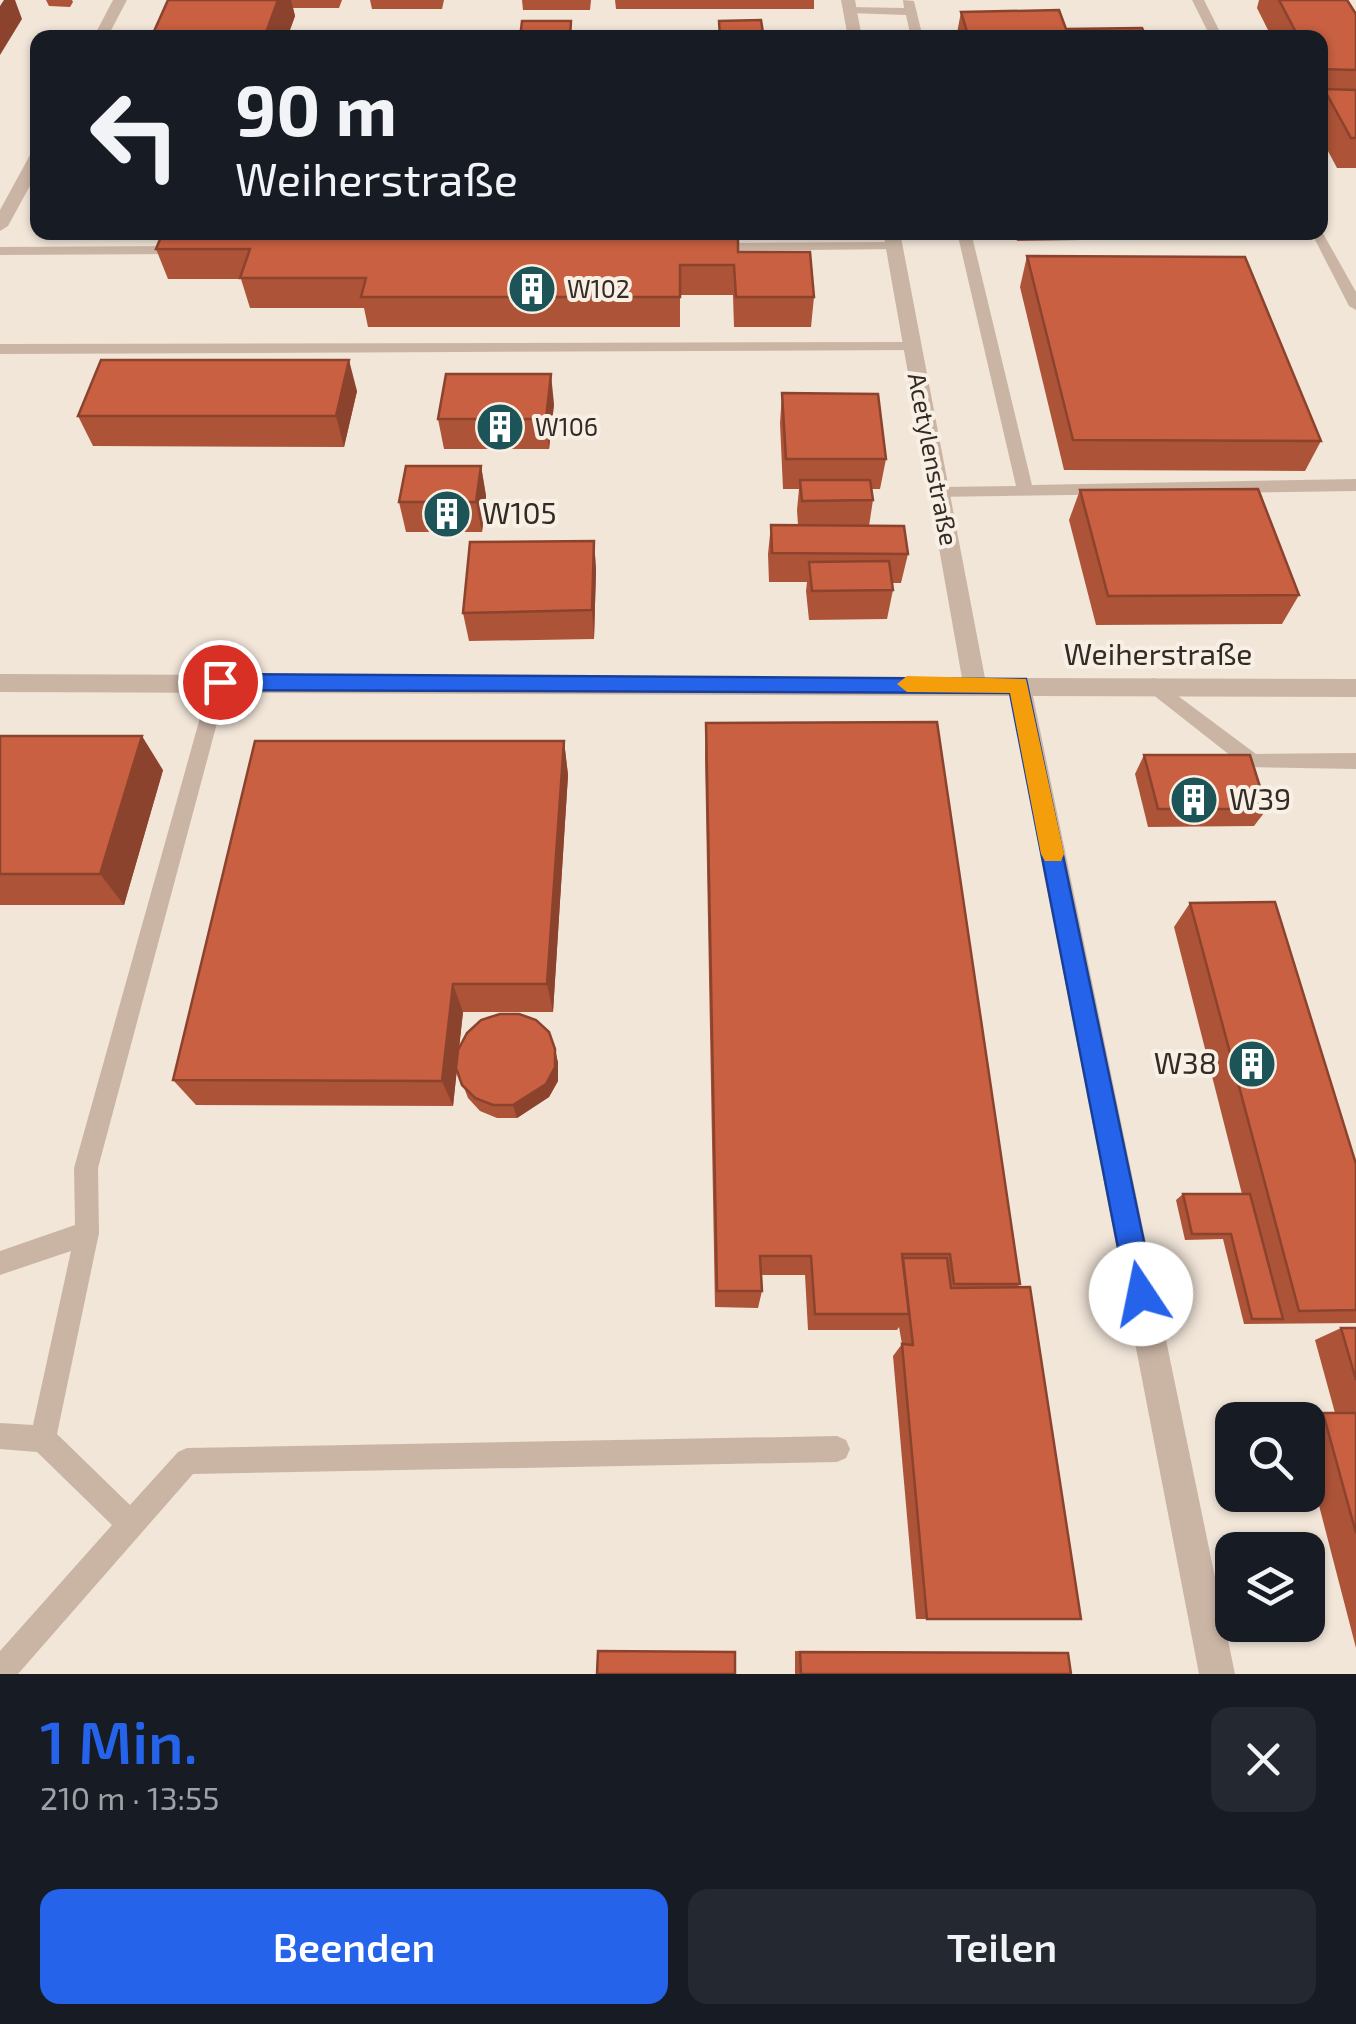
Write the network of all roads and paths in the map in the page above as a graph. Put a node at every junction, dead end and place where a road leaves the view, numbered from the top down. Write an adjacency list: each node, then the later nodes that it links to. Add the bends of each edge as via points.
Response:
1 (120, 0): 5 (street)
2 (1198, 0): 7 (lane)
3 (849, 5): 4 (lane); 6 (street)
4 (909, 6)
5 (104, 30)
6 (854, 30)
7 (1214, 30)
8 (30, 170): 10 (street)
9 (0, 189): 10 (street)
10 (20, 189): 11 (street)
11 (0, 226)
12 (868, 240): 16 (lane)
13 (892, 240): 20 (street, Acetylenstraße)
14 (966, 240): 23 (lane)
15 (1322, 240): 19 (lane)
16 (696, 247)
17 (0, 250): 18 (lane)
18 (203, 250)
19 (1356, 306)
20 (912, 348): 21 (lane); 24 (street, Acetylenstraße)
21 (0, 349)
22 (1356, 485): 23 (lane)
23 (1025, 490): 24 (lane)
24 (940, 494): 28 (street, Acetylenstraße)
25 (220, 682): 26 (street, Weiherstraße); 28 (street, Weiherstraße); 32 (lane, via 86,1168)
26 (0, 683)
27 (1154, 684): 29 (street, Weiherstraße); 30 (street, Weiherstraße); 31 (lane, via 1252,762)
28 (975, 685): 29 (street, Weiherstraße)
29 (1019, 685): 39 (street)
30 (1356, 688)
31 (1356, 761)
32 (87, 1233): 33 (lane); 35 (lane)
33 (0, 1264)
34 (0, 1436): 35 (lane)
35 (44, 1439): 37 (lane)
36 (836, 1448): 37 (lane, via 187,1461)
37 (130, 1523): 38 (lane)
38 (0, 1672)
39 (1217, 1674)

